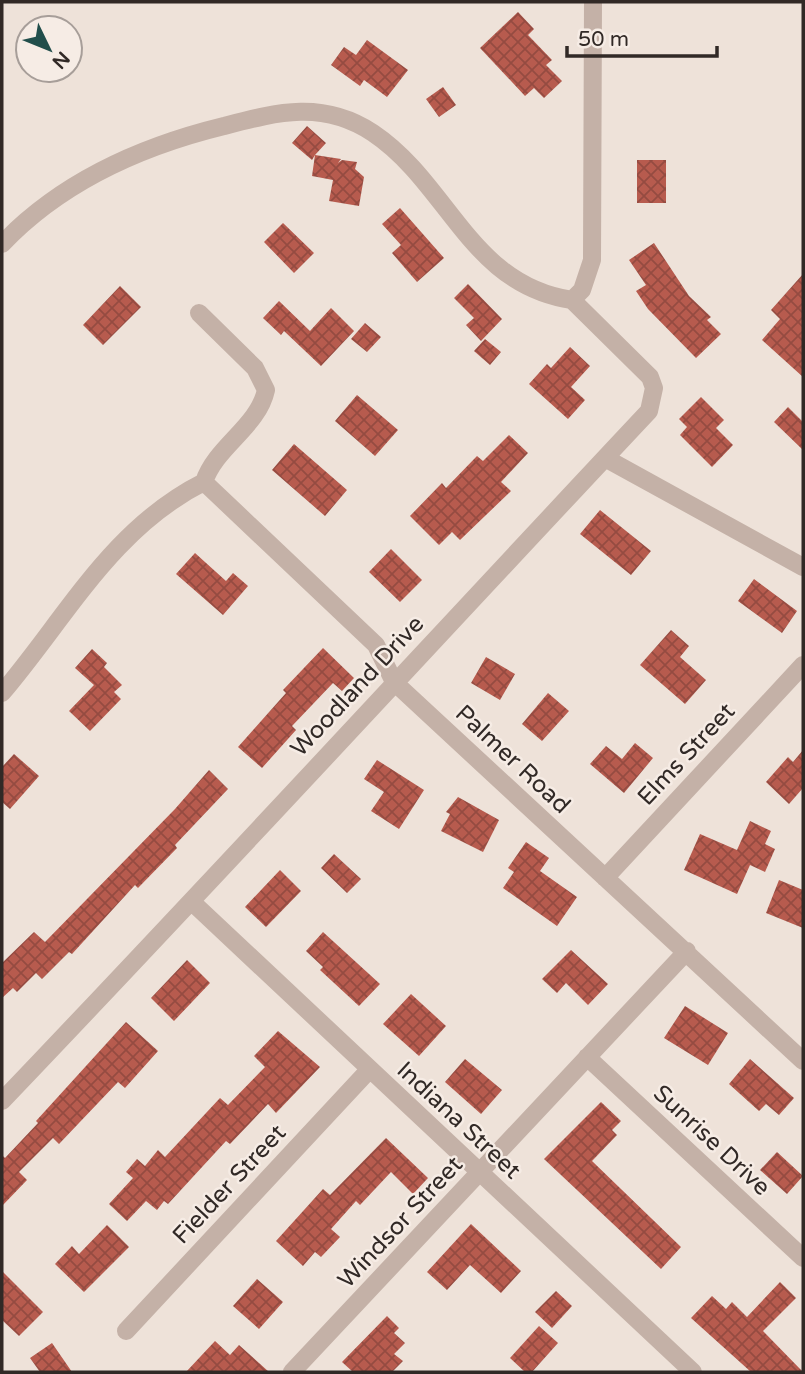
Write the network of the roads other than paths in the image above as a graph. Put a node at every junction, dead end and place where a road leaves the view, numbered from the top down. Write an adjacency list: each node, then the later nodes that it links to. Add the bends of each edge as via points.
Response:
1 (593, 2): 3 (street, via 592,260 582,290)
2 (2, 244): 3 (street, via 19,226 92,175 139,151 271,114 317,112 355,123 400,156 480,251 509,278 528,289)
3 (572, 300): 5 (street, Woodland Drive, via 650,377 654,388 649,411)
4 (199, 313): 6 (street, via 256,368 267,390 260,408 218,454)
5 (606, 458): 7 (street); 9 (street, Woodland Drive)
6 (204, 482): 9 (street, Palmer Road, via 376,645); 10 (street, via 171,498 139,526 86,584)
7 (803, 567)
8 (803, 665): 11 (street, Elms Street)
9 (394, 682): 11 (street, Palmer Road); 12 (street, Woodland Drive)
10 (2, 693)
11 (605, 878): 13 (street, Palmer Road)
12 (192, 902): 16 (street, Indiana Street); 17 (street, Woodland Drive)
13 (687, 951): 14 (street, Windsor Street); 15 (street, Palmer Road)
14 (587, 1057): 18 (street, Windsor Street); 19 (street, Sunrise Drive)
15 (803, 1061)
16 (369, 1070): 18 (street, Indiana Street); 20 (street, Fielder Street)
17 (2, 1101)
18 (479, 1173): 21 (street, Windsor Street); 22 (street, Indiana Street)
19 (803, 1258)
20 (125, 1331)
21 (292, 1372)
22 (693, 1372)

